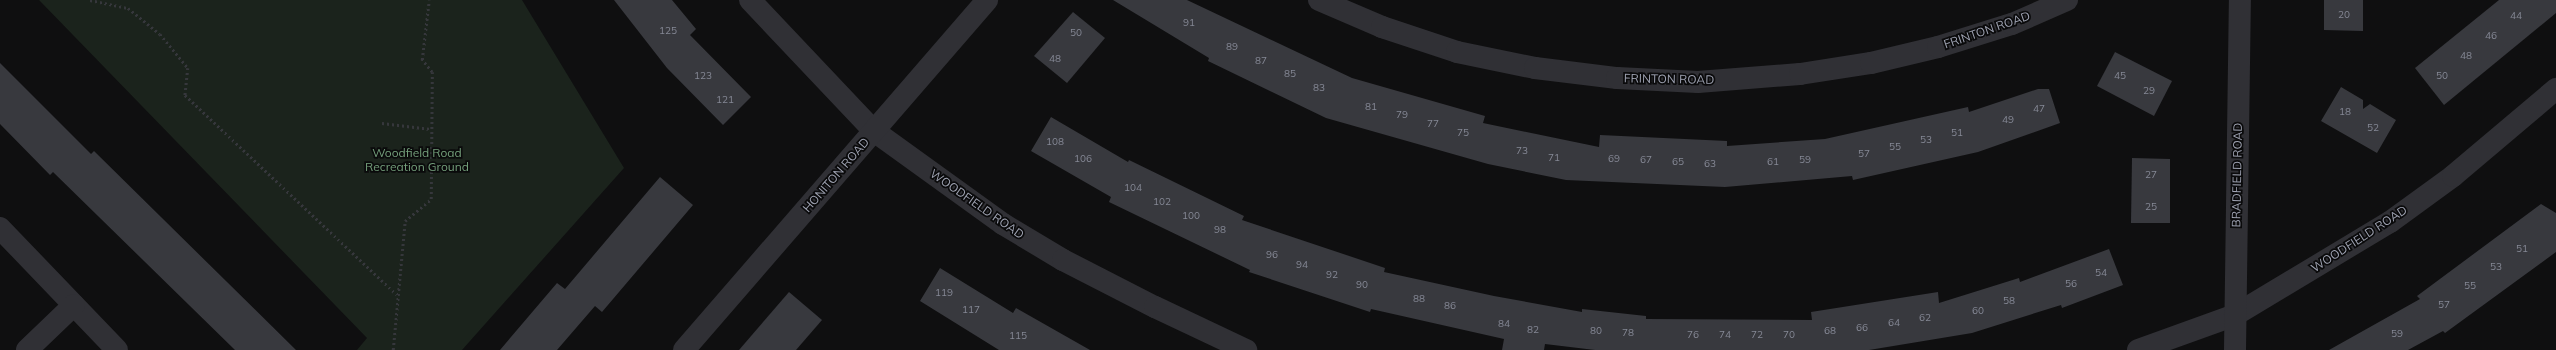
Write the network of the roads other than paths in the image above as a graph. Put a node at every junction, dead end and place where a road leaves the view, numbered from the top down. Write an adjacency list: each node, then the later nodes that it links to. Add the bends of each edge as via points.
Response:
1 (750, 0): 7 (street, WOODFIELD ROAD)
2 (987, 0): 7 (street, HONITON ROAD)
3 (1319, 0): 4 (street, FRINTON ROAD, via 1382,27 1457,52 1535,68 1617,78 1698,82 1800,74 1871,63 1938,47 2012,24)
4 (2067, 0)
5 (2240, 0): 10 (street, BRADFIELD ROAD)
6 (2556, 88): 10 (street, WOODFIELD ROAD, via 2453,176 2390,222)
7 (874, 131): 13 (street, HONITON ROAD); 14 (street, WOODFIELD ROAD, via 1003,224 1043,248 1155,307)
8 (0, 228): 9 (street)
9 (74, 305): 11 (street); 12 (street)
10 (2235, 315): 15 (street, WOODFIELD ROAD); 16 (street, BRADFIELD ROAD)
11 (27, 350)
12 (117, 350)
13 (684, 350)
14 (1246, 350)
15 (2138, 350)
16 (2235, 350)

